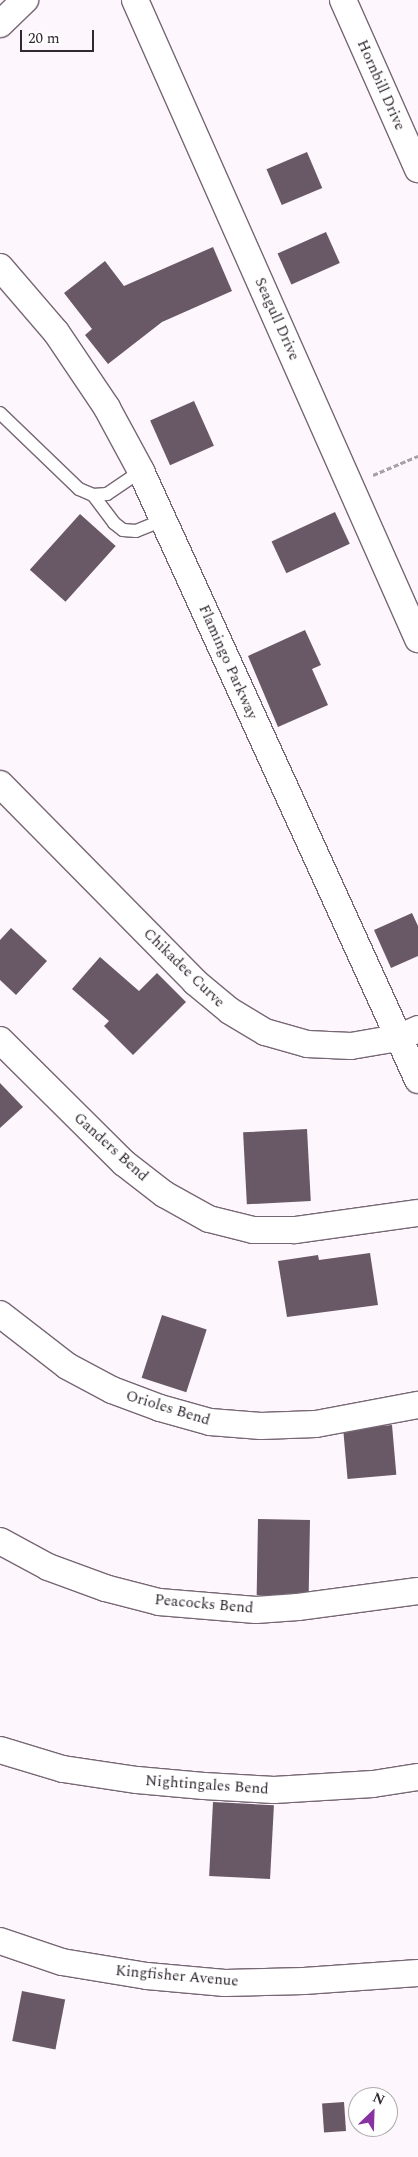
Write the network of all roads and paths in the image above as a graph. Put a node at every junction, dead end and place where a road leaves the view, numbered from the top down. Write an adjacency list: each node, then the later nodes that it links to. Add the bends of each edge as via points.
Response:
1 (25, 0): 4 (street)
2 (135, 0): 10 (street, Seagull Drive)
3 (343, 0): 5 (street, Hornbill Drive)
4 (0, 24)
5 (418, 169)
6 (0, 267): 9 (street, Flamingo Parkway, via 56,332 108,408)
7 (0, 413): 11 (lane, via 79,489)
8 (418, 456): 10 (path)
9 (141, 471): 11 (lane, via 107,494); 12 (street, Flamingo Parkway)
10 (350, 485): 13 (street, Seagull Drive)
11 (93, 495): 12 (lane, via 123,530 136,531)
12 (164, 520): 15 (street, Flamingo Parkway)
13 (418, 639)
14 (0, 784): 15 (street, Chikadee Curve, via 195,982 230,1011 265,1032 307,1044 351,1046)
15 (408, 1034): 17 (street, Flamingo Parkway)
16 (0, 1040): 18 (street, Ganders Bend, via 124,1163 164,1194 209,1219 253,1230 295,1230)
17 (418, 1080)
18 (418, 1214)
19 (0, 1314): 20 (street, Orioles Bend, via 67,1366 112,1390 210,1422 261,1426 316,1424)
20 (418, 1405)
21 (0, 1541): 22 (street, Peacocks Bend, via 48,1567 105,1588 168,1603 273,1609)
22 (418, 1591)
23 (0, 1750): 24 (street, Nightingales Bend, via 63,1769 204,1786 274,1790 373,1784)
24 (418, 1777)
25 (0, 1941): 26 (street, Kingfisher Avenue, via 62,1962 147,1976 225,1983 314,1981)
26 (418, 1973)

